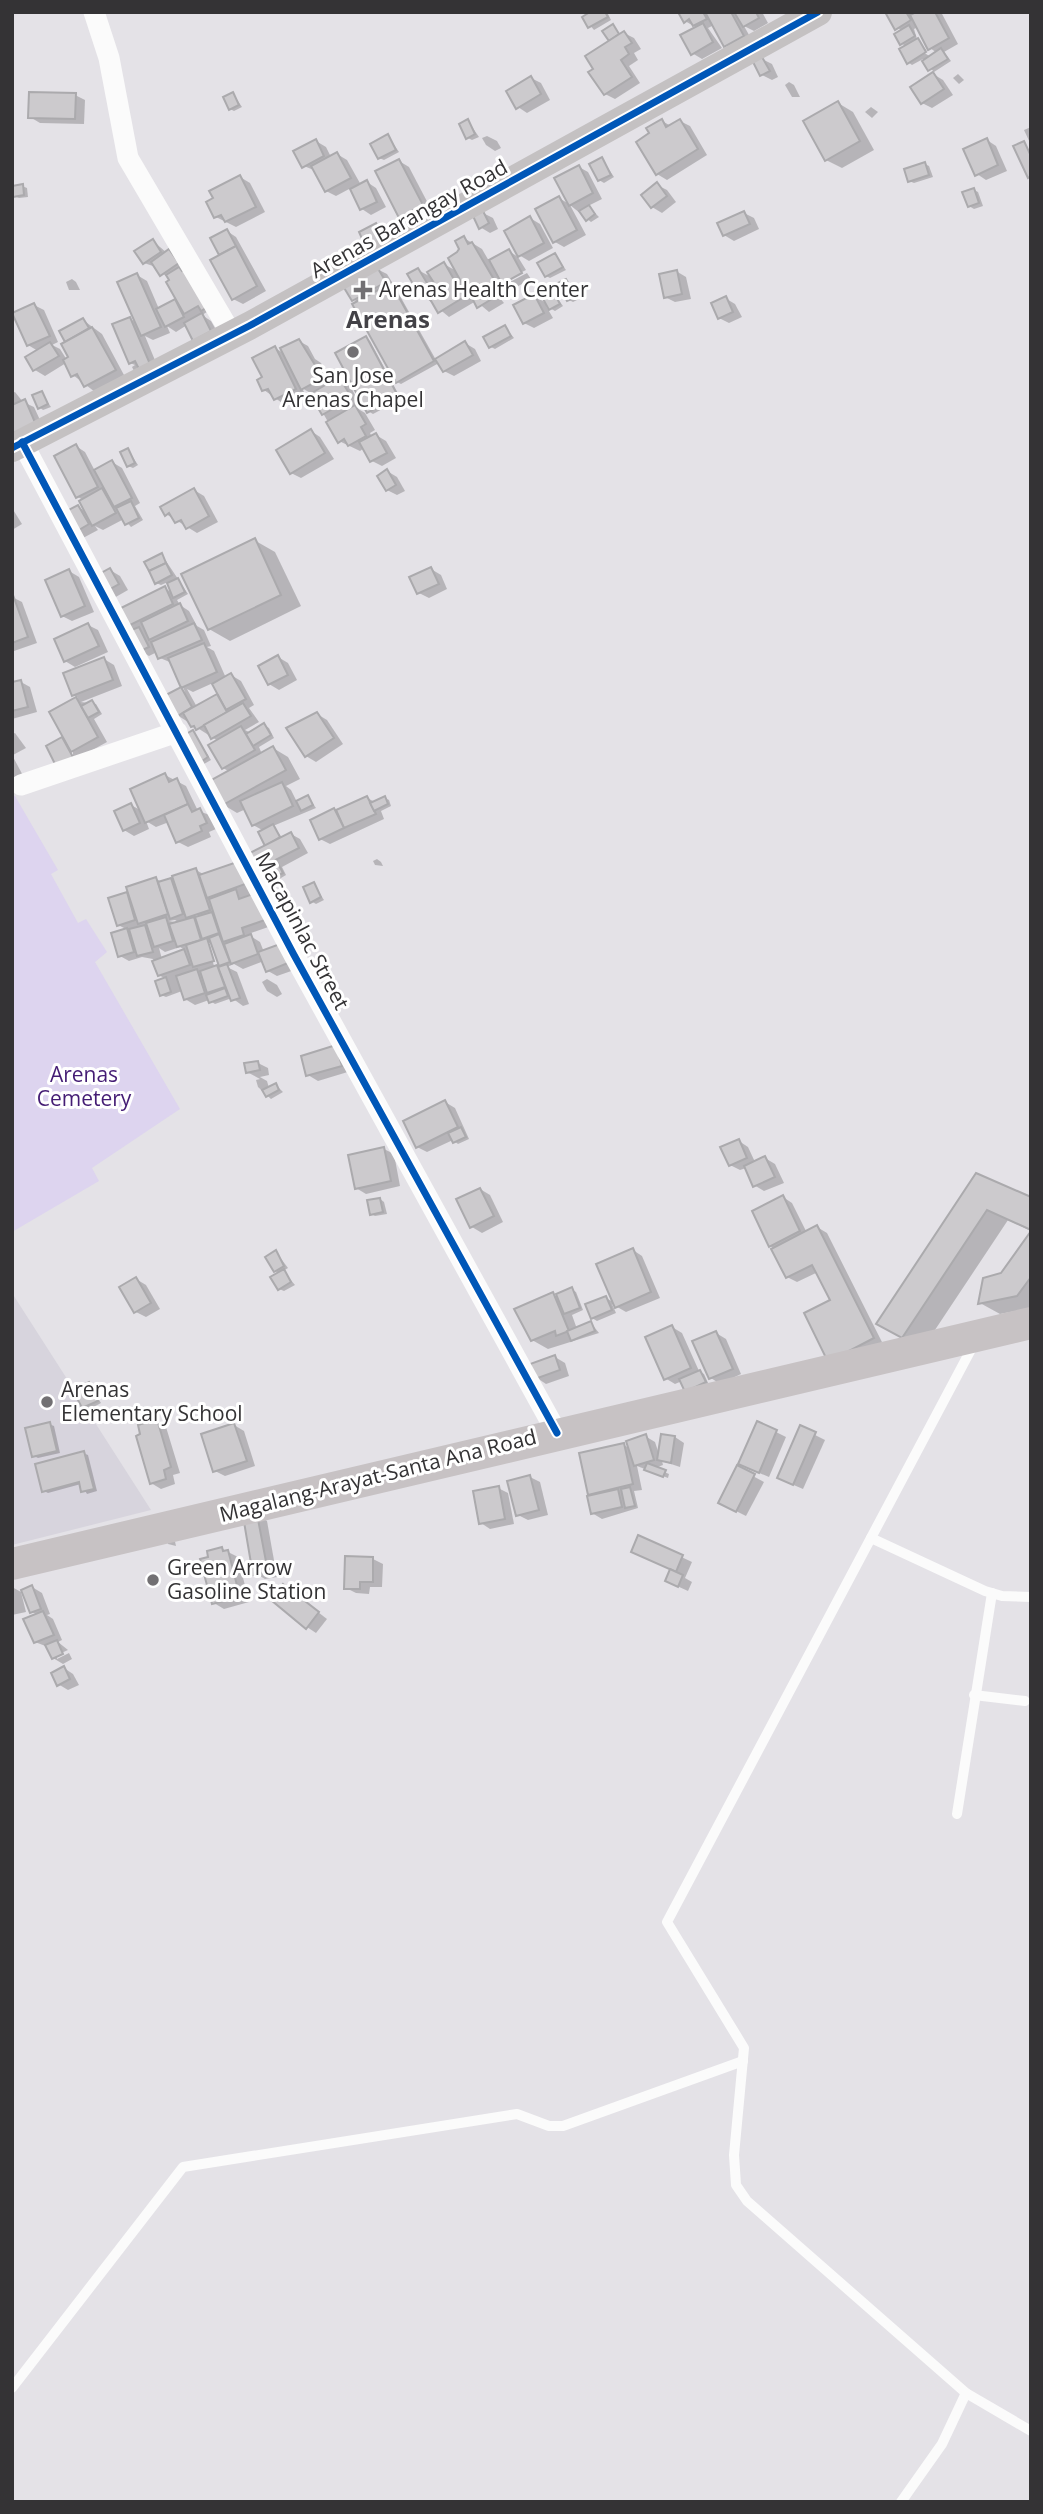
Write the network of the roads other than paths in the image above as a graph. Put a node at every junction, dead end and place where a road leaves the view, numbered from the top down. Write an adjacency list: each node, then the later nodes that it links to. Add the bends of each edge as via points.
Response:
1 (94, 12): 3 (street, via 109,58 128,158)
2 (817, 12): 3 (street, Arenas Barangay Road)
3 (232, 335): 4 (street, Arenas Barangay Road)
4 (17, 445): 5 (street, Macapinlac Street)
5 (177, 732): 6 (street); 9 (street, Macapinlac Street)
6 (22, 785)
7 (1031, 1323): 8 (main road, Magalang-Arayat-Santa Ana Road)
8 (978, 1336): 9 (main road, Magalang-Arayat-Santa Ana Road); 10 (lane)
9 (557, 1433): 11 (main road, Magalang-Arayat-Santa Ana Road)
10 (871, 1538): 12 (lane); 17 (lane, via 667,1922 744,2048)
11 (12, 1564)
12 (992, 1593): 13 (lane); 14 (lane)
13 (1031, 1597)
14 (974, 1695): 15 (lane); 16 (lane)
15 (1025, 1701)
16 (957, 1814)
17 (743, 2061): 18 (lane, via 563,2126 549,2126 517,2114 183,2167); 19 (lane, via 734,2155 736,2185 747,2201)
18 (12, 2388)
19 (966, 2393): 20 (lane); 21 (lane, via 942,2444)
20 (1031, 2431)
21 (901, 2502)

